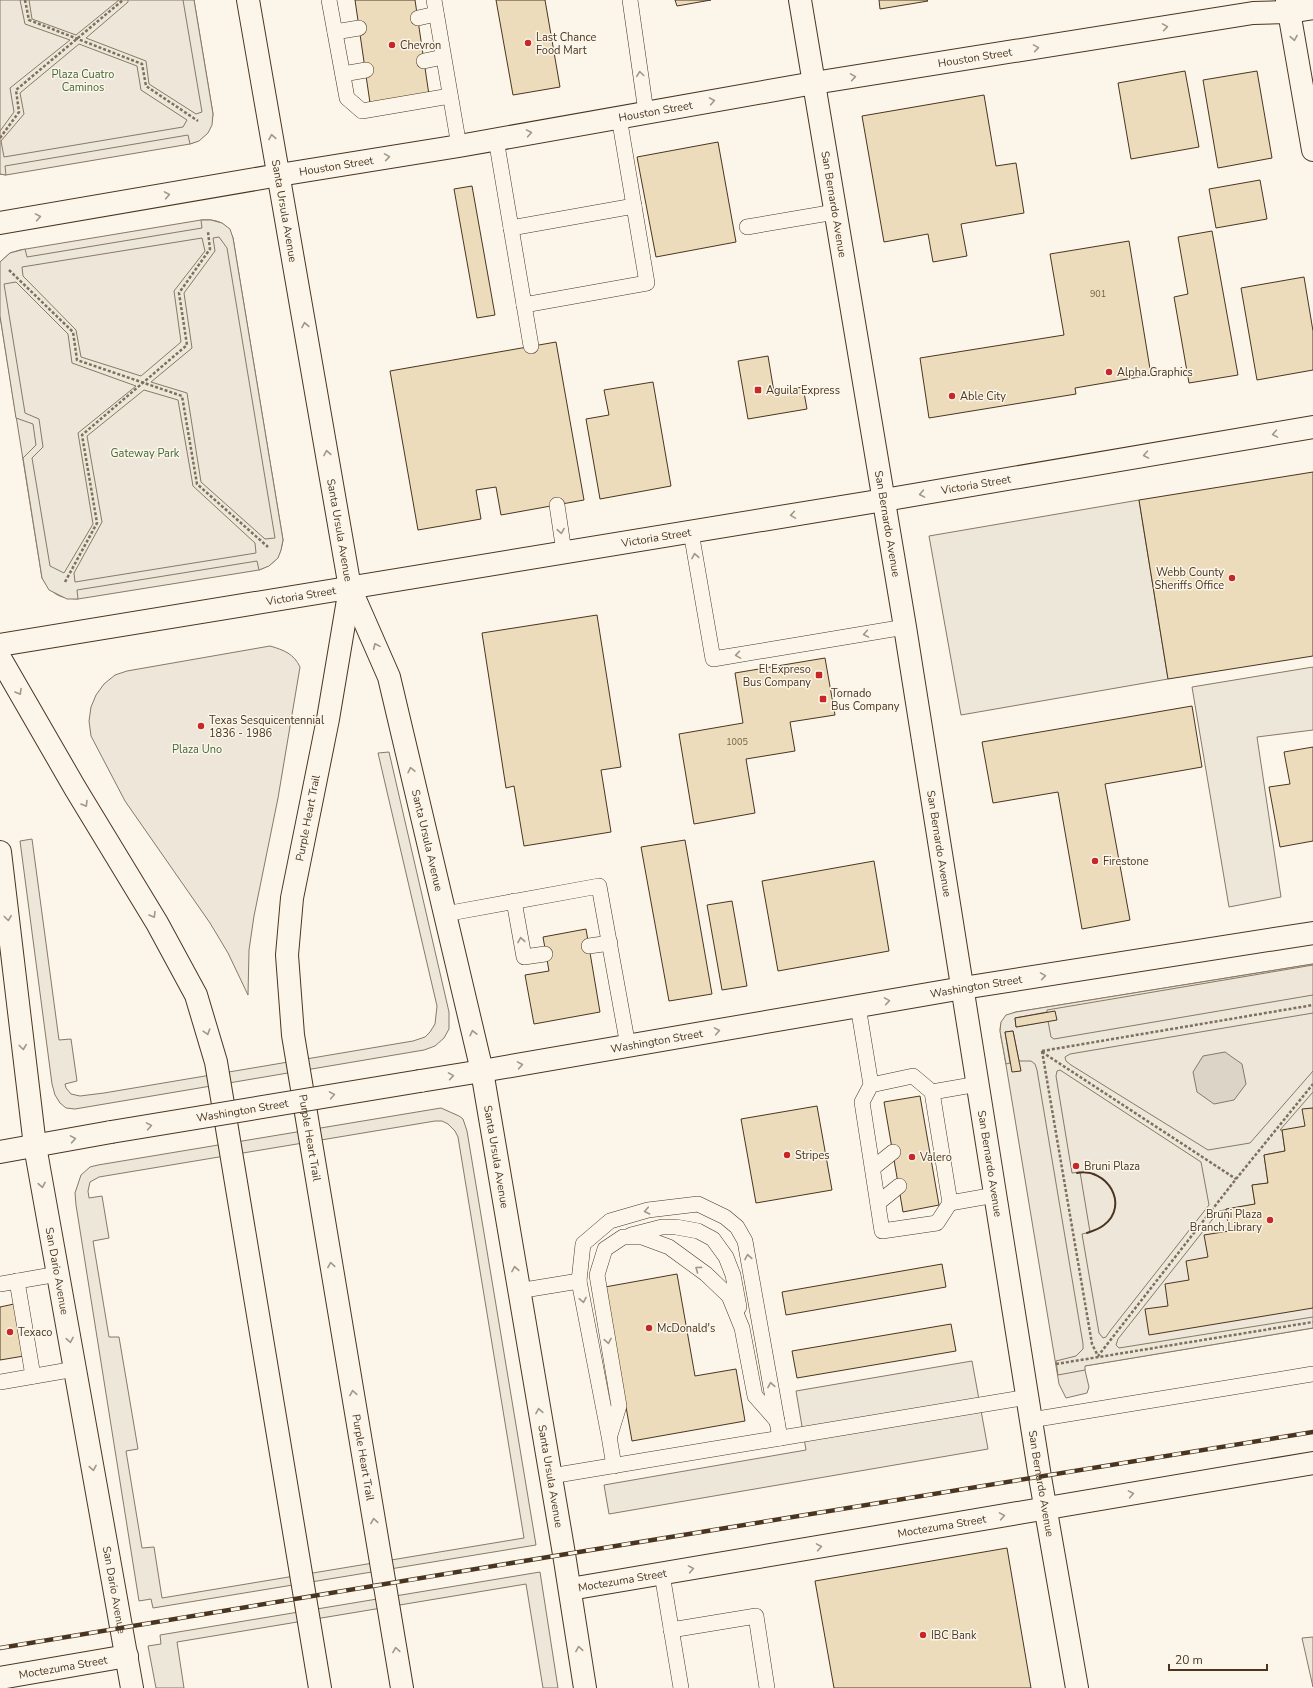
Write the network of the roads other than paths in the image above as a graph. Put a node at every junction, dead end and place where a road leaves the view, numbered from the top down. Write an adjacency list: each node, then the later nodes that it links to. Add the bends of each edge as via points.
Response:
1 (248, 0): 22 (main road, Santa Ursula Avenue, one-way to 1)
2 (329, 0): 10 (lane)
3 (630, 0): 17 (lane, one-way to 3)
4 (800, 0): 15 (main road, San Bernardo Avenue)
5 (1288, 6): 7 (main road, Houston Street); 15 (main road, Houston Street, one-way to 5); 21 (main road, one-way to 21)
6 (435, 7): 8 (lane); 11 (lane)
7 (1313, 8)
8 (418, 18)
9 (359, 28): 10 (lane)
10 (335, 32): 14 (lane)
11 (444, 57): 12 (lane); 16 (lane)
12 (424, 61)
13 (366, 70): 14 (lane)
14 (343, 74): 16 (lane, via 347,98 362,111)
15 (814, 83): 17 (main road, Houston Street, one-way to 15); 24 (main road, San Bernardo Avenue)
16 (450, 96): 20 (lane)
17 (646, 112): 18 (main road, Houston Street)
18 (619, 117): 19 (main road, Houston Street, one-way to 18); 23 (lane)
19 (496, 139): 20 (main road, Houston Street); 27 (lane)
20 (459, 146): 22 (main road, Houston Street, one-way to 20)
21 (1313, 150)
22 (279, 175): 25 (main road, Houston Street, one-way to 22); 35 (main road, Santa Ursula Avenue, one-way to 22)
23 (634, 206): 27 (lane); 28 (lane, via 647,284)
24 (835, 212): 26 (lane); 31 (main road, San Bernardo Avenue)
25 (0, 223)
26 (747, 227)
27 (510, 228): 28 (lane)
28 (524, 305): 29 (lane)
29 (531, 346)
30 (1313, 427): 31 (main road, Victoria Street, one-way to 31)
31 (884, 500): 33 (main road, Victoria Street, one-way to 33); 36 (main road, San Bernardo Avenue)
32 (557, 505): 34 (lane, one-way to 34)
33 (691, 532): 34 (main road, Victoria Street); 36 (lane, one-way to 33, via 713,659)
34 (564, 552): 35 (main road, Victoria Street)
35 (350, 588): 37 (main road, Victoria Street); 41 (main road, Santa Ursula Avenue, one-way to 35, via 389,677); 88 (main road, Purple Heart Trail, one-way to 35, via 293,1035 287,955 292,898 328,719)
36 (905, 627): 46 (main road, San Bernardo Avenue)
37 (0, 645)
38 (0, 658): 87 (main road, one-way to 87, via 157,923 196,995 216,1062)
39 (0, 852): 53 (main road, San Dario Avenue, one-way to 53)
40 (514, 901): 41 (lane); 43 (lane, via 599,886); 45 (lane, one-way to 40, via 524,957)
41 (444, 914): 49 (main road, Santa Ursula Avenue, one-way to 41)
42 (1313, 933): 46 (main road, Washington Street, one-way to 42)
43 (610, 943): 44 (lane); 48 (lane)
44 (589, 946)
45 (546, 954)
46 (963, 988): 47 (main road, Washington Street, one-way to 46); 50 (main road, San Bernardo Avenue)
47 (858, 1006): 48 (main road, Washington Street, one-way to 47); 51 (lane)
48 (628, 1046): 49 (main road, Washington Street, one-way to 48)
49 (482, 1071): 53 (main road, Washington Street, one-way to 49, bridge); 66 (main road, Santa Ursula Avenue, one-way to 49)
50 (978, 1084): 52 (lane); 58 (main road, San Bernardo Avenue)
51 (871, 1085): 52 (lane, via 913,1076); 56 (lane, via 862,1102)
52 (932, 1092): 60 (lane, via 930,1119)
53 (35, 1146): 54 (main road, Washington Street); 62 (main road, San Dario Avenue, one-way to 62)
54 (0, 1152)
55 (893, 1152): 56 (lane)
56 (873, 1168): 59 (lane)
57 (899, 1186): 59 (lane)
58 (996, 1195): 60 (lane); 72 (main road, San Bernardo Avenue)
59 (878, 1203): 60 (lane, via 882,1231 937,1223)
60 (950, 1203)
61 (623, 1237): 67 (lane, one-way to 61, via 729,1296 706,1274 669,1247 642,1237); 67 (lane, via 662,1227 676,1227 698,1231 713,1239 726,1257 734,1275); 75 (lane, one-way to 75, via 605,1249 597,1274 619,1406)
62 (58, 1274): 63 (lane); 68 (main road, San Dario Avenue, one-way to 68)
63 (17, 1281): 65 (lane); 70 (lane)
64 (579, 1281): 66 (lane); 74 (lane, one-way to 64, via 745,1241 737,1226 725,1217 698,1204 648,1210 610,1221 583,1244); 75 (lane, one-way to 75)
65 (0, 1284)
66 (518, 1291): 79 (main road, Santa Ursula Avenue, one-way to 66)
67 (742, 1328): 74 (lane, via 755,1396)
68 (75, 1369): 70 (lane); 84 (main road, San Dario Avenue, one-way to 84)
69 (1313, 1374): 73 (lane)
70 (34, 1376): 71 (lane)
71 (0, 1382)
72 (1028, 1397): 73 (main road, San Bernardo Avenue); 76 (lane)
73 (1031, 1420): 80 (main road, San Bernardo Avenue)
74 (777, 1422): 76 (lane)
75 (609, 1436): 78 (lane)
76 (780, 1438): 78 (lane)
77 (1313, 1463): 80 (main road, Moctezuma Street, one-way to 77)
78 (614, 1466): 79 (lane)
79 (551, 1476): 82 (main road, Santa Ursula Avenue)
80 (1047, 1509): 81 (main road, Moctezuma Street, one-way to 80); 92 (main road, San Bernardo Avenue)
81 (662, 1574): 82 (main road, Moctezuma Street); 83 (lane)
82 (570, 1589): 89 (main road, Santa Ursula Avenue, one-way to 82)
83 (671, 1630): 90 (lane); 91 (lane, via 756,1616)
84 (127, 1656): 85 (main road, Moctezuma Street); 86 (main road, San Dario Avenue)
85 (0, 1678)
86 (132, 1688)
87 (320, 1688)
88 (402, 1688)
89 (585, 1688)
90 (681, 1688)
91 (767, 1688)
92 (1077, 1688)

